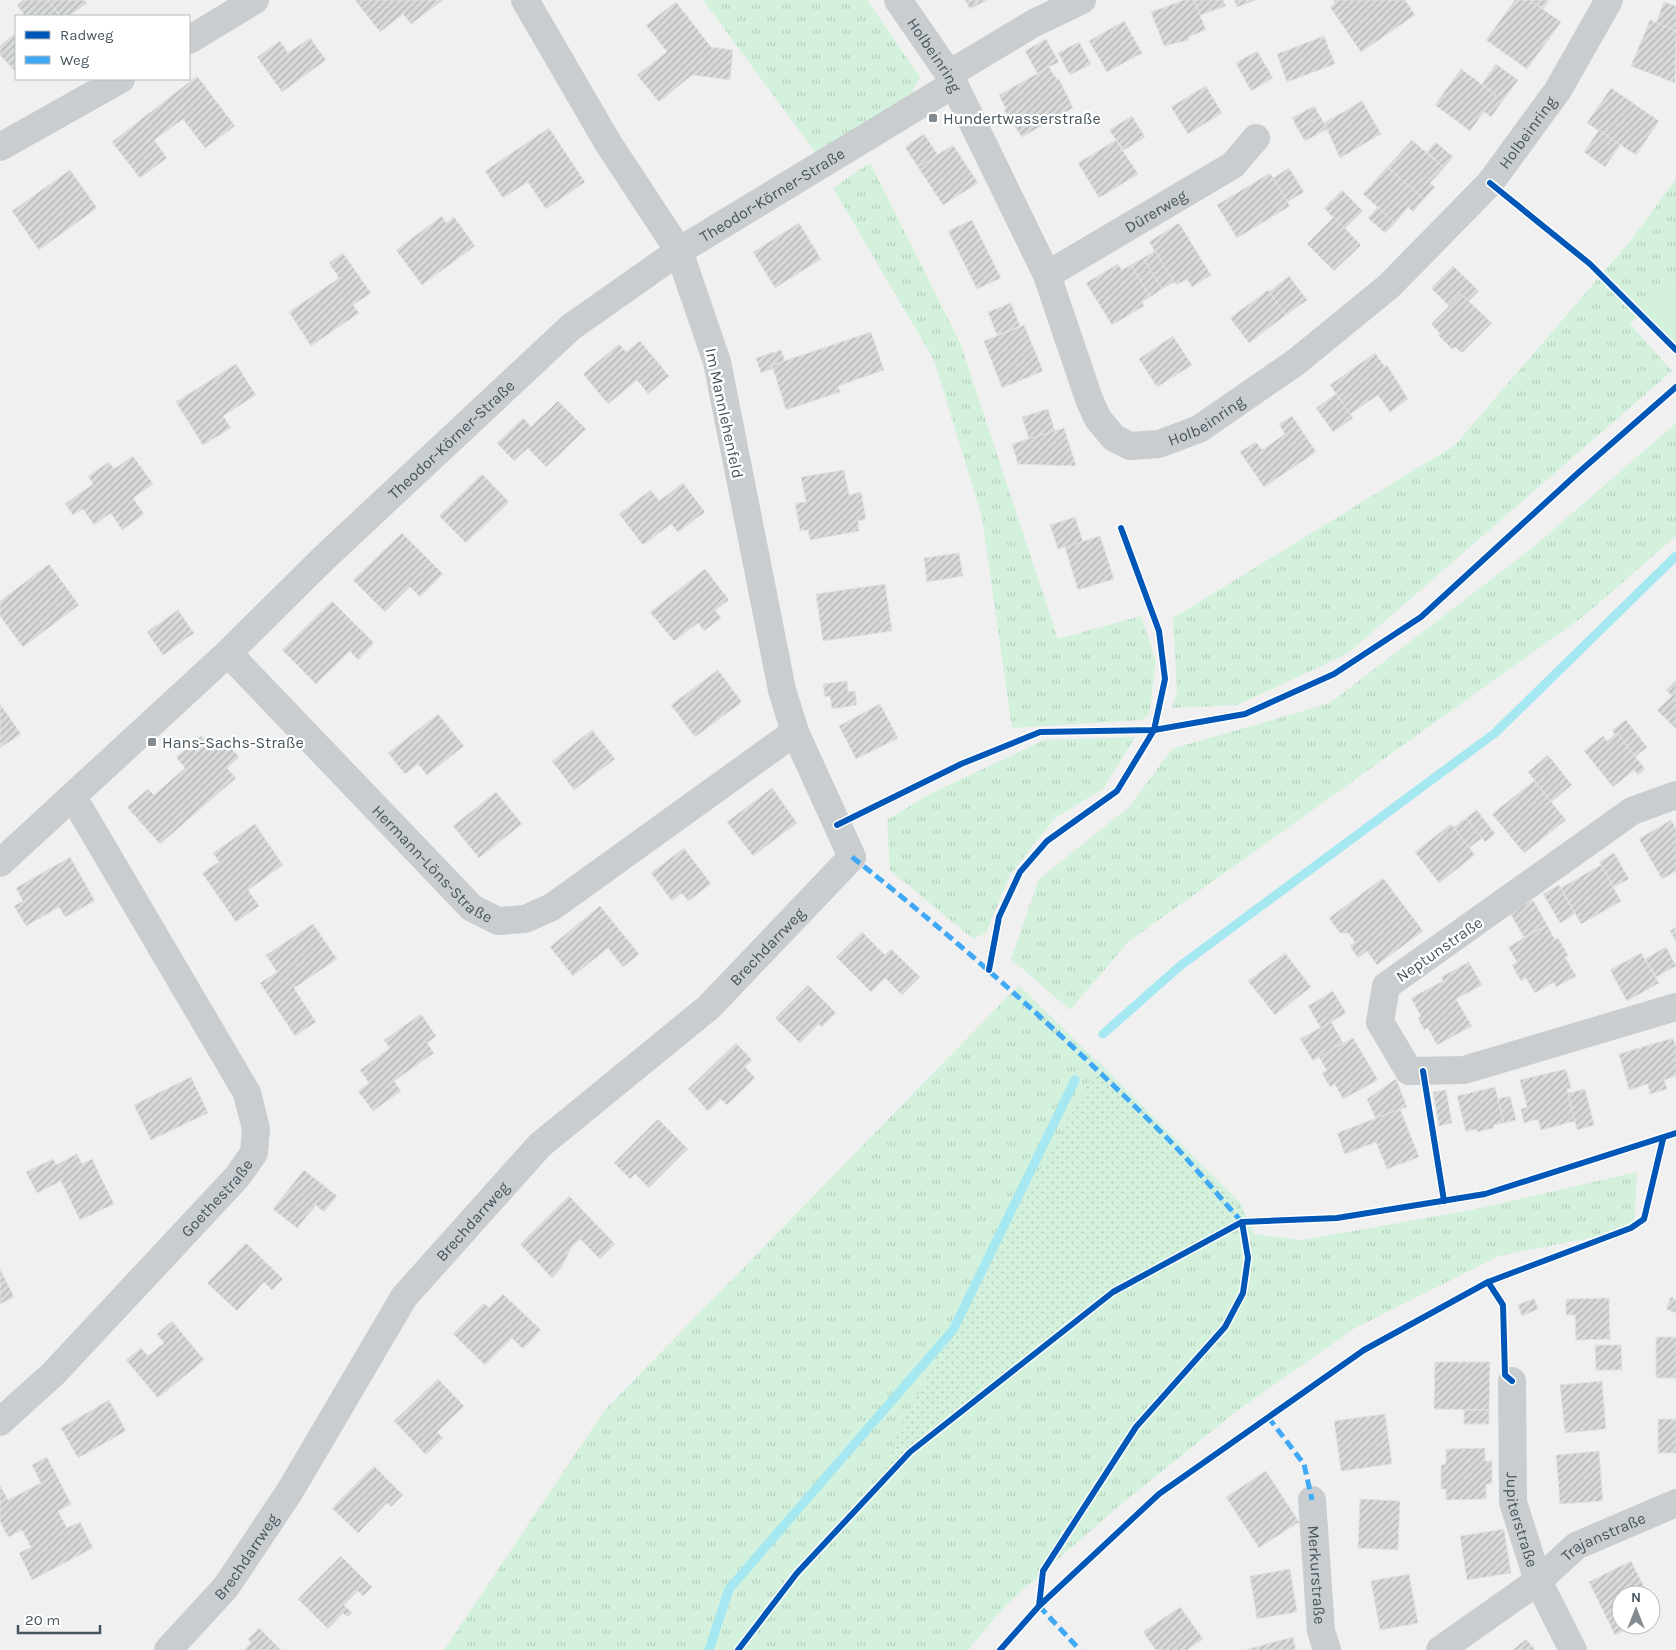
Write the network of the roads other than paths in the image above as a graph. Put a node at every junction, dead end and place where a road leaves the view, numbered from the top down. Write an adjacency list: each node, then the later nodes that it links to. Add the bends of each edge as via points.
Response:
1 (255, 0): 6 (street)
2 (526, 0): 11 (street, Im Mannlehenfeld, via 608,143)
3 (898, 0): 7 (street, Holbeinring)
4 (1082, 0): 7 (street, via 1034,23)
5 (1609, 0): 12 (street, Holbeinring, via 1558,90 1490,183 1389,286 1296,362 1199,429 1159,444 1130,446 1114,438 1098,419 1089,399)
6 (190, 39)
7 (951, 79): 11 (street, Theodor-Körner-Straße); 12 (street, Holbeinring)
8 (119, 80): 10 (street)
9 (1256, 138): 12 (street, Dürerweg, via 1233,165)
10 (0, 147)
11 (679, 251): 13 (street, Theodor-Körner-Straße, via 571,327 325,557); 14 (street, Im Mannlehenfeld, via 716,362 782,690)
12 (1047, 275)
13 (228, 653): 14 (street, Hermann-Löns-Straße, via 472,908 498,921 525,919 552,907); 16 (street, Theodor-Körner-Straße)
14 (795, 732): 17 (street, Im Mannlehenfeld)
15 (1676, 796): 19 (street, Neptunstraße, via 1632,811 1386,986 1380,1022 1409,1071 1464,1070)
16 (73, 797): 18 (street, Theodor-Körner-Straße); 21 (street, Goethestraße, via 247,1093 256,1129 254,1153 237,1177 54,1373)
17 (852, 857): 25 (street, Brechdarrweg, via 709,1007 540,1145 404,1297 290,1491 226,1587)
18 (0, 863)
19 (1676, 1007)
20 (1512, 1381): 24 (street, Jupiterstraße, via 1513,1502)
21 (0, 1422)
22 (1312, 1500): 26 (street, Merkurstraße, via 1321,1631)
23 (1676, 1503): 24 (street, Trajanstraße, via 1576,1546)
24 (1538, 1581): 27 (street, Trajanstraße); 28 (street, Jupiterstraße)
25 (168, 1650)
26 (1327, 1650)
27 (1440, 1650)
28 (1572, 1650)

